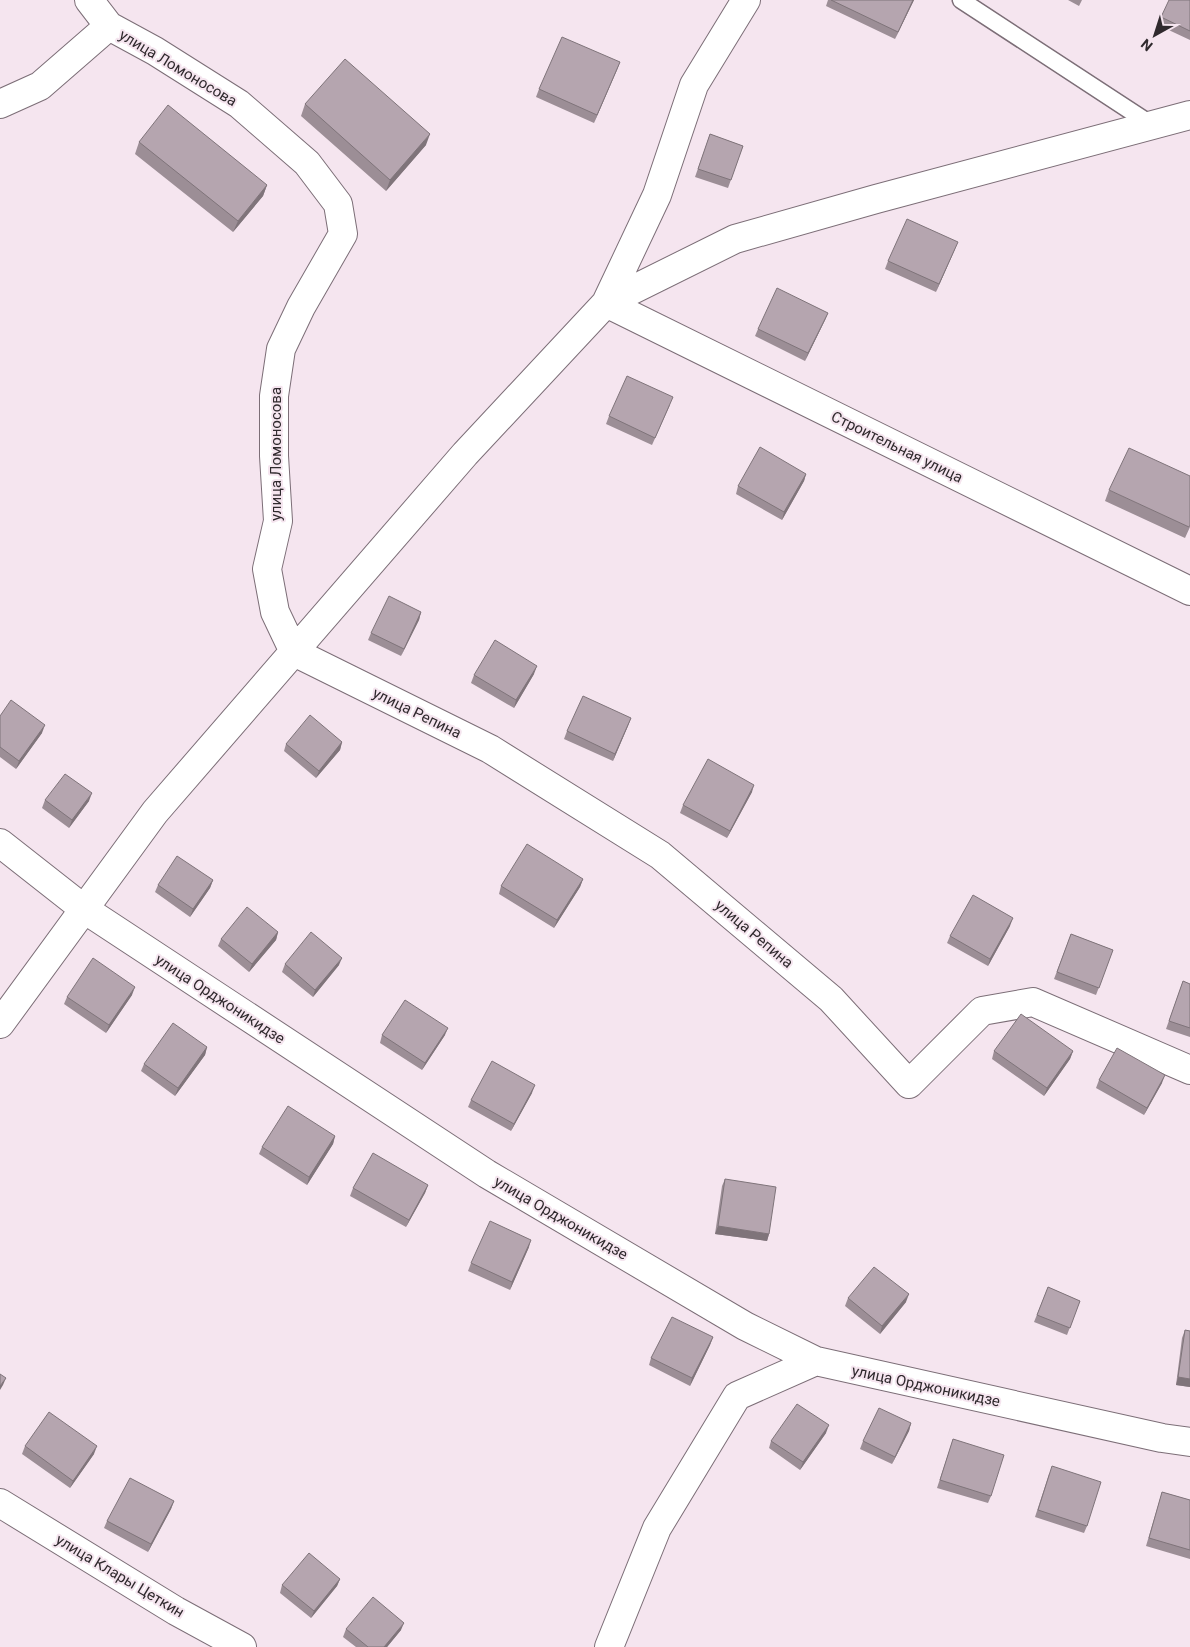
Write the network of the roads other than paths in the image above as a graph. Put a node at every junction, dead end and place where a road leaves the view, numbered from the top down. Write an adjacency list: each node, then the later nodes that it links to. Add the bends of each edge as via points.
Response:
1 (88, 0): 4 (street, улица Ломоносова)
2 (746, 0): 8 (street, via 694,84 657,195)
3 (961, 0): 7 (lane)
4 (109, 26): 5 (street, via 40,86); 10 (street, улица Ломоносова, via 155,50 238,104 307,163 338,204 343,234 300,307 281,349 274,396 278,521 267,570 275,612)
5 (0, 104)
6 (1190, 115): 7 (street)
7 (1152, 125): 8 (street, via 735,239)
8 (606, 303): 9 (street, Строительная улица); 10 (street, via 465,454)
9 (1190, 591)
10 (294, 652): 12 (street, via 155,812); 14 (street, улица Репина, via 490,749 660,855 830,999 909,1084 982,1011 1033,1002)
11 (0, 843): 12 (street, улица Орджоникидзе)
12 (84, 909): 13 (street); 15 (street, улица Орджоникидзе, via 487,1174 746,1326)
13 (0, 1024)
14 (1190, 1070)
15 (816, 1361): 16 (street, улица Орджоникидзе); 19 (street, via 737,1396 656,1528)
16 (1190, 1442)
17 (0, 1503): 18 (street, улица Клары Цеткин, via 176,1611)
18 (242, 1647)
19 (609, 1647)

